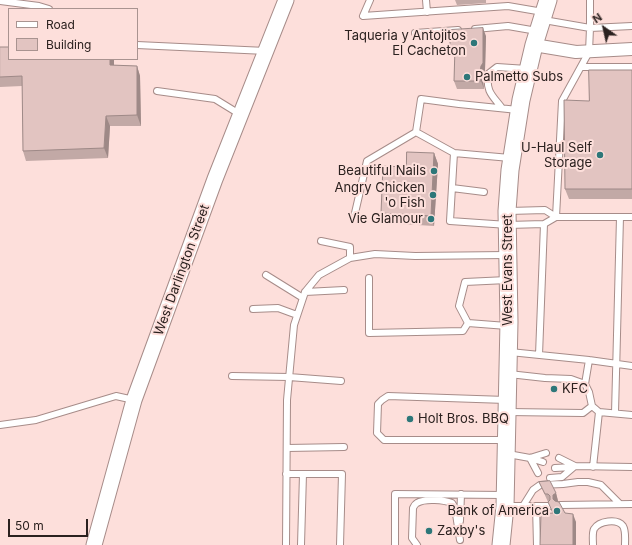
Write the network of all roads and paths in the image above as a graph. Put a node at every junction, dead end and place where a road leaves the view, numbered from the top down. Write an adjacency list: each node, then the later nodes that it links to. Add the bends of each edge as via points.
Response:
1 (286, 0): 17 (street, West Darlington Street)
2 (370, 0): 8 (lane, via 363,16)
3 (426, 0): 8 (lane)
4 (590, 0): 11 (lane)
5 (0, 1): 7 (lane)
6 (508, 3): 8 (lane); 9 (lane)
7 (46, 8)
8 (427, 12)
9 (542, 22): 11 (lane); 12 (lane); 18 (street, via 576,52); 21 (main road, West Evans Street)
10 (632, 26): 11 (lane)
11 (590, 28): 18 (lane)
12 (469, 29)
13 (461, 30): 14 (lane)
14 (414, 33)
15 (138, 45): 17 (lane)
16 (632, 49): 18 (street)
17 (266, 51): 25 (street, West Darlington Street)
18 (589, 52): 19 (lane)
19 (580, 67): 20 (lane); 32 (lane, via 562,101)
20 (632, 67)
21 (528, 70): 23 (lane, via 497,67 488,74 488,90); 24 (main road, West Evans Street)
22 (157, 91): 25 (lane, via 215,99)
23 (502, 108): 24 (lane); 26 (lane, via 421,99)
24 (519, 110): 28 (main road, West Evans Street)
25 (240, 115): 59 (street, West Darlington Street)
26 (416, 132): 27 (lane); 31 (lane, via 367,161)
27 (454, 153): 28 (lane); 29 (lane)
28 (512, 158): 35 (main road, West Evans Street)
29 (452, 188): 30 (lane); 35 (lane, via 450,221)
30 (484, 192)
31 (355, 213)
32 (556, 217): 33 (lane); 35 (lane, via 545,210); 36 (lane)
33 (620, 217): 34 (lane); 52 (lane)
34 (632, 217)
35 (508, 218): 36 (lane); 38 (main road, West Evans Street)
36 (544, 224): 50 (lane)
37 (321, 241): 39 (lane, via 350,247)
38 (508, 255): 39 (lane, via 376,254); 42 (main road, West Evans Street)
39 (350, 258): 44 (lane, via 319,275)
40 (266, 275): 44 (lane)
41 (369, 278): 47 (lane, via 369,333 463,330)
42 (508, 280): 47 (lane, via 465,282 459,306); 48 (main road, West Evans Street)
43 (344, 290): 44 (lane)
44 (304, 295): 46 (lane)
45 (253, 308): 46 (lane, via 278,308)
46 (297, 316): 56 (lane)
47 (468, 323): 48 (lane)
48 (509, 326): 49 (main road, West Evans Street)
49 (508, 352): 50 (lane); 54 (main road, West Evans Street)
50 (538, 355): 51 (lane)
51 (588, 360): 52 (lane); 58 (lane)
52 (617, 364): 53 (lane); 63 (lane)
53 (632, 366)
54 (508, 373): 58 (lane, via 571,379); 60 (main road, West Evans Street)
55 (232, 376): 56 (lane)
56 (289, 378): 57 (lane); 68 (lane)
57 (341, 381)
58 (585, 384): 61 (lane)
59 (134, 400): 65 (lane, via 116,396 36,420); 90 (street, West Darlington Street)
60 (507, 406): 61 (lane, via 583,413); 67 (main road, West Evans Street); 67 (lane, via 388,396 378,404 378,434 384,440)
61 (592, 406): 62 (lane)
62 (599, 412): 63 (lane); 74 (lane)
63 (615, 413): 64 (lane)
64 (632, 415)
65 (0, 425)
66 (344, 447): 68 (lane)
67 (506, 447): 70 (lane); 82 (main road, West Evans Street)
68 (286, 448): 78 (lane)
69 (546, 453): 70 (lane)
70 (530, 458): 72 (lane); 77 (lane)
71 (559, 458): 73 (lane)
72 (543, 462)
73 (575, 466): 74 (lane); 76 (lane); 80 (lane, via 562,477)
74 (593, 467): 75 (lane)
75 (632, 467)
76 (555, 468)
77 (538, 473)
78 (286, 474): 79 (lane); 91 (lane)
79 (303, 474): 92 (lane); 93 (lane, via 342,474)
80 (550, 478)
81 (461, 494): 82 (lane); 89 (lane); 94 (lane, via 395,494)
82 (505, 500): 86 (lane); 96 (main road, West Evans Street)
83 (620, 504): 84 (lane); 85 (lane); 86 (lane, via 601,485 578,482 540,484)
84 (632, 504)
85 (560, 505)
86 (523, 506): 87 (lane)
87 (536, 506): 88 (lane); 97 (lane)
88 (549, 506)
89 (460, 543): 95 (lane, via 455,508 452,502 445,500 425,501 417,503 413,508 412,538)
90 (94, 545)
91 (286, 545)
92 (301, 545)
93 (340, 545)
94 (395, 545)
95 (417, 545)
96 (501, 545)
97 (537, 545)
98 (593, 545): 99 (lane, via 593,531 597,526 608,522 623,526)
99 (625, 545)

